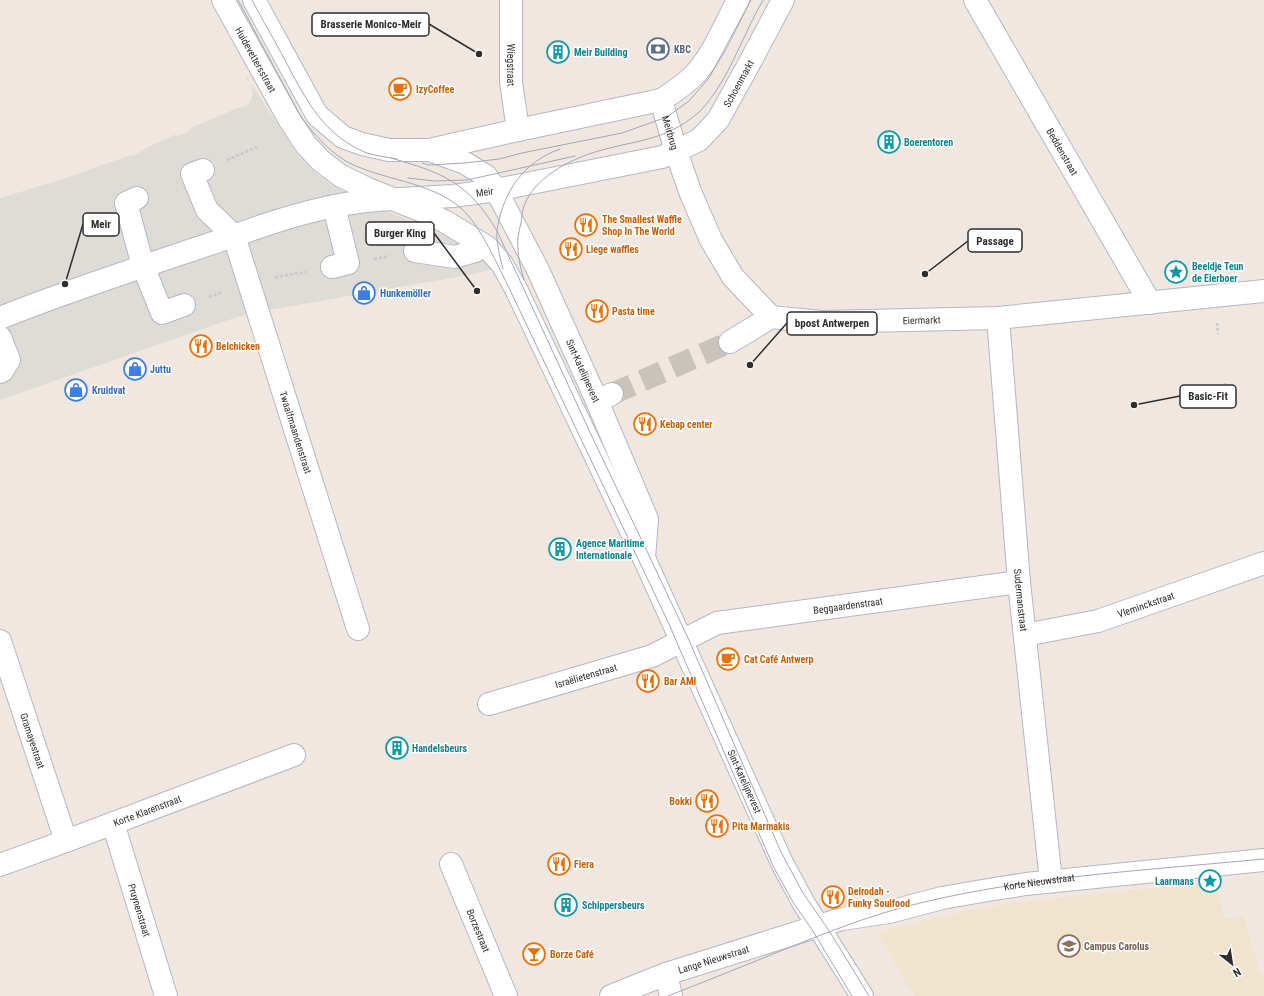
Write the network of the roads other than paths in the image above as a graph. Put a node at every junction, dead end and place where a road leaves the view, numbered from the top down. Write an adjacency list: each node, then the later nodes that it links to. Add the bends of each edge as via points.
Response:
1 (223, 0): 8 (street, Huidevettersstraat)
2 (254, 0): 10 (street, Meir, via 317,114 343,136 362,144 389,150)
3 (511, 0): 9 (street, Wiegstraat, via 511,82)
4 (738, 0): 7 (street, via 697,73)
5 (783, 0): 11 (street, Schoenmarkt, via 718,120 699,140)
6 (975, 0): 23 (street, Beddenstraat)
7 (662, 100): 9 (street, Meirbrug); 11 (street, Meirbrug)
8 (289, 119): 15 (street, Meir, via 321,162 341,176)
9 (518, 130): 10 (street, Meir)
10 (429, 150): 13 (street, Meir, via 465,163 486,176)
11 (676, 151): 13 (street, Meirbrug); 25 (street, via 711,240 733,277)
12 (203, 170): 17 (street, via 192,174 207,210)
13 (496, 190): 15 (street, Meir, via 453,196); 31 (street, Sint-Katelijnevest, via 605,398 647,519)
14 (138, 198): 20 (street, via 126,203)
15 (392, 199): 16 (street, Meir); 18 (street, Meir, via 444,221)
16 (334, 206): 17 (street, Meir); 21 (street, via 348,263)
17 (234, 236): 20 (street, Meir); 34 (street, Twaalfmaandenstraat)
18 (481, 249): 19 (street, via 455,257); 31 (street, Sint-Katelijnevest, via 502,264 516,289)
19 (414, 251)
20 (143, 266): 24 (street, via 162,313); 26 (street, Meir)
21 (332, 267)
22 (1264, 291): 23 (street, Eiermarkt)
23 (1150, 303): 27 (street, Eiermarkt)
24 (184, 305)
25 (771, 317): 27 (street, Eiermarkt, via 821,322); 29 (street)
26 (0, 318)
27 (998, 318): 33 (street, Sudermanstraat)
28 (0, 337): 30 (street, via 9,360)
29 (730, 342)
30 (0, 372)
31 (644, 558): 37 (street, Sint-Katelijnevest)
32 (1264, 563): 35 (street, Vleminckstraat, via 1098,620)
33 (1019, 582): 35 (street, Sudermanstraat); 37 (street, Beggaardenstraat, via 717,623)
34 (358, 629)
35 (1025, 635): 45 (street, Sudermanstraat)
36 (0, 641): 41 (street, Gramayestraat)
37 (681, 641): 38 (street, Israëlietenstraat, via 652,656); 46 (street, Sint-Katelijnevest, via 782,863)
38 (489, 704)
39 (294, 755): 40 (street, Korte Klarenstraat)
40 (113, 823): 41 (street, Korte Klarenstraat); 48 (street, Pruynenstraat)
41 (66, 841): 44 (street, Korte Klarenstraat)
42 (1264, 860): 45 (street, Korte Nieuwstraat)
43 (451, 864): 49 (street, Borzestraat)
44 (0, 865)
45 (1051, 881): 46 (street, Korte Nieuwstraat, via 988,890)
46 (818, 926): 47 (street, Lange Nieuwstraat); 52 (street, Sint-Katelijnevest)
47 (666, 974): 50 (street, Lange Nieuwstraat); 51 (street)
48 (166, 996)
49 (506, 996)
50 (611, 996)
51 (671, 996)
52 (862, 996)

